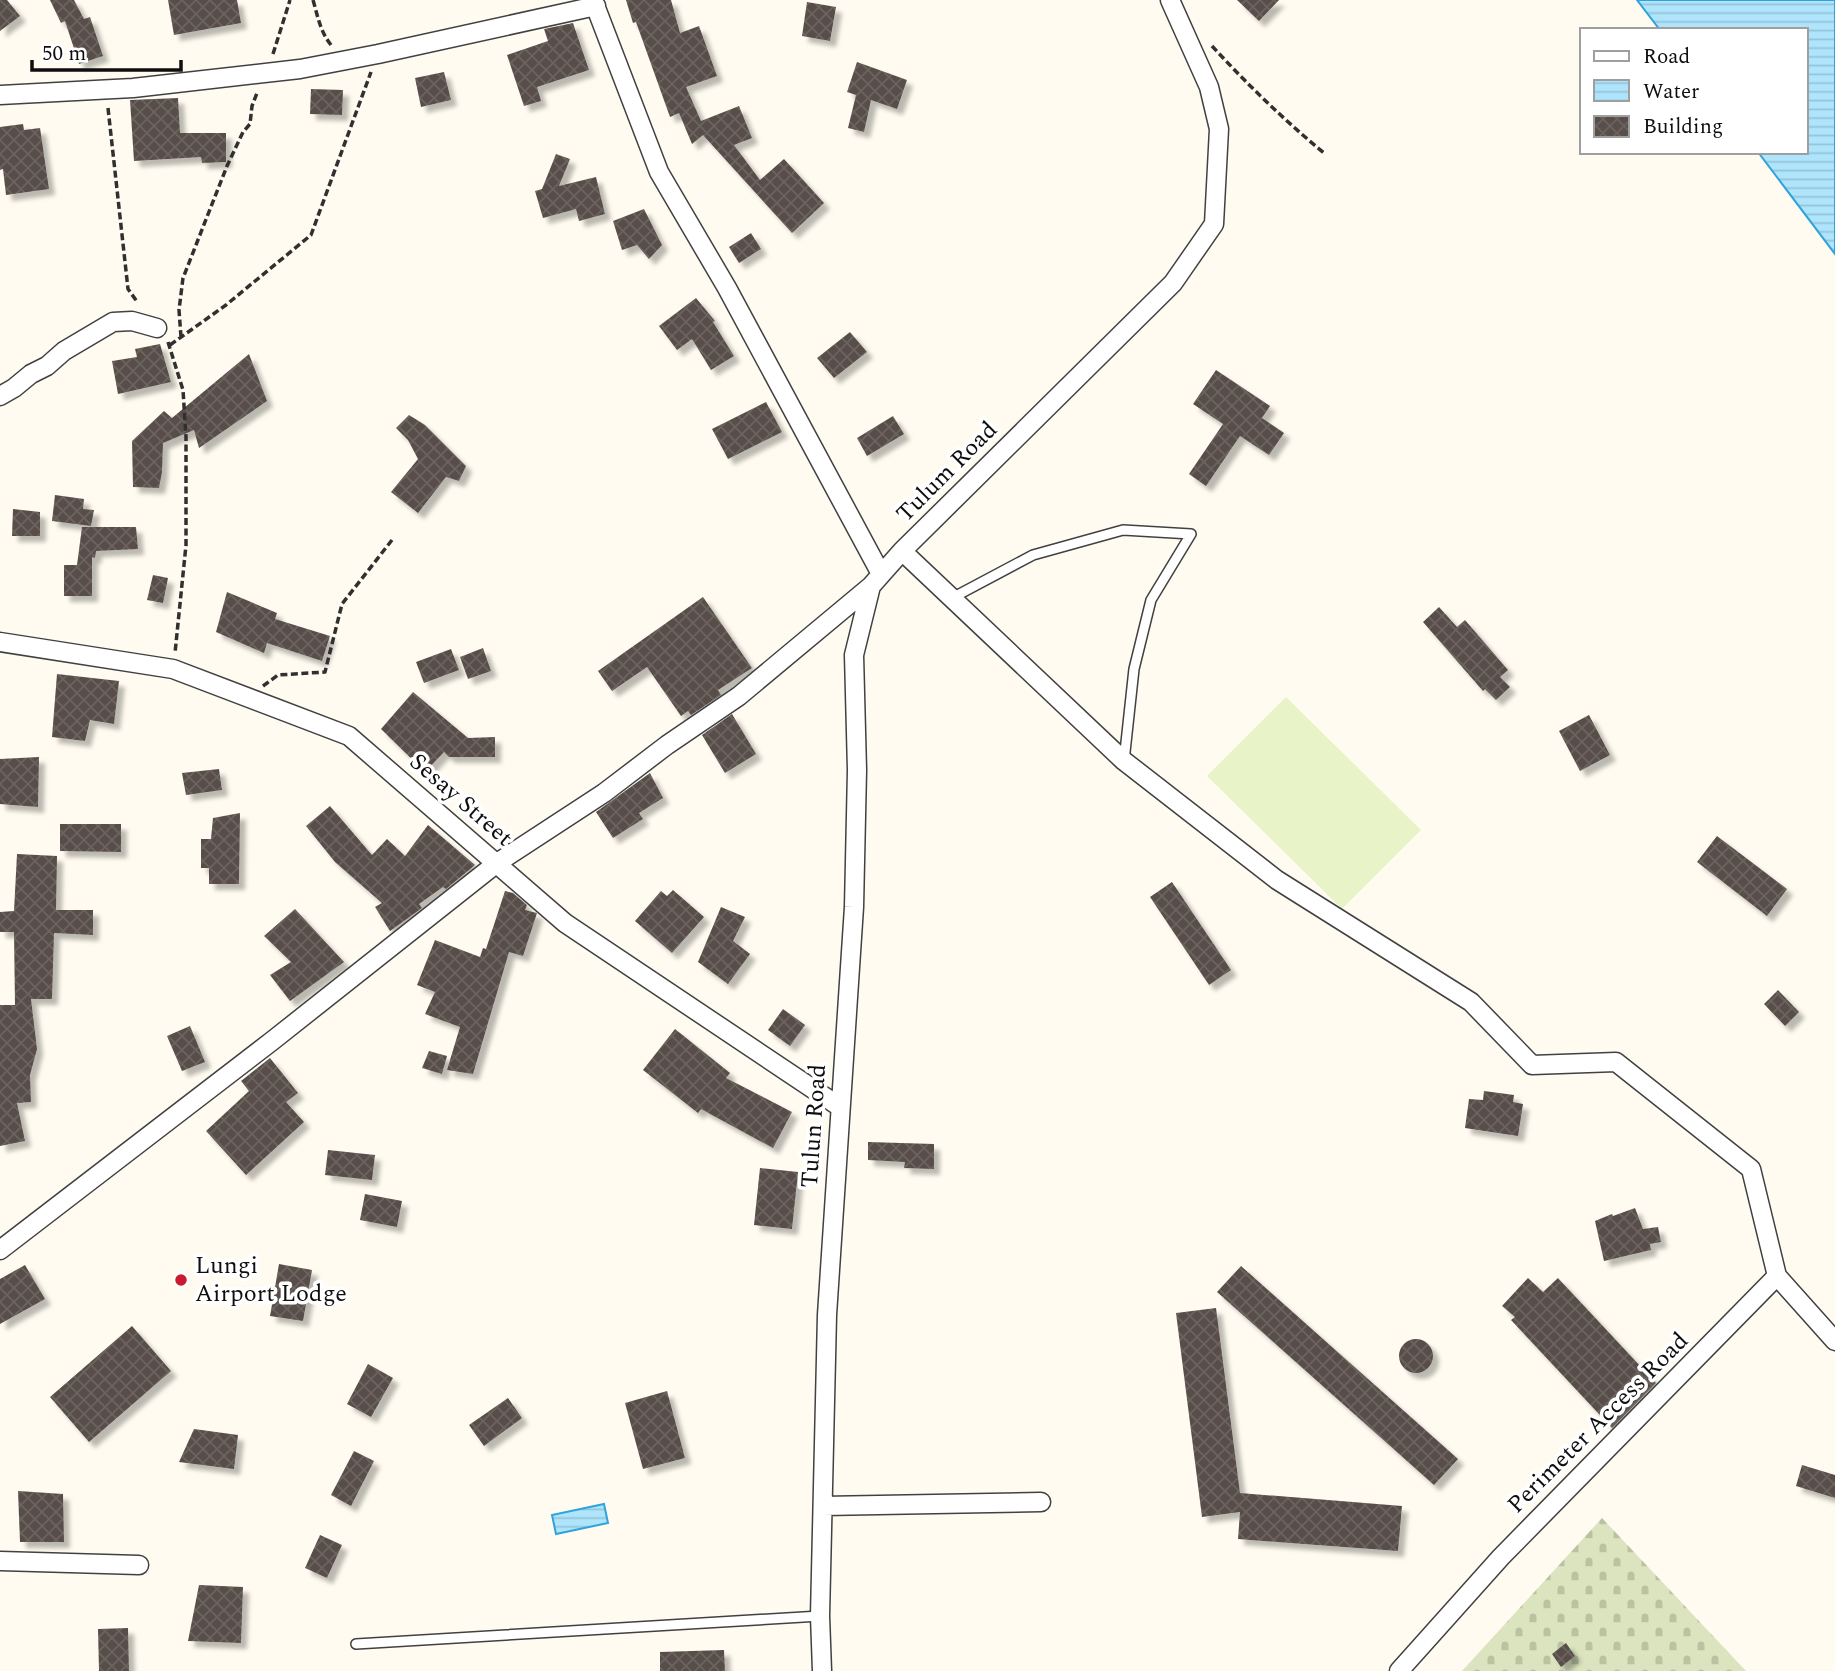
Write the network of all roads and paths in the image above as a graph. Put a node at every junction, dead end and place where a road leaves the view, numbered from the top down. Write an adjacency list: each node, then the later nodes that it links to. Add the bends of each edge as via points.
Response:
1 (290, 0): 8 (path)
2 (313, 0): 6 (path)
3 (1170, 0): 17 (street, Tulum Road, via 1209,87 1219,129 1214,224 1173,283)
4 (594, 3): 7 (street); 18 (street, via 659,172 727,288)
5 (1206, 39): 11 (path)
6 (331, 45)
7 (378, 54): 8 (street); 13 (path, via 311,236)
8 (268, 72): 9 (street); 13 (path, via 183,278 178,310)
9 (106, 89): 10 (street); 12 (path, via 128,289)
10 (0, 95)
11 (1324, 153)
12 (157, 328): 14 (path); 15 (street, via 132,321 113,322)
13 (181, 337): 14 (path)
14 (170, 345): 21 (path, via 183,390 186,451 186,545)
15 (0, 396)
16 (392, 540): 22 (path, via 342,604 325,672 278,675)
17 (902, 551): 18 (street, Tulum Road); 19 (street)
18 (876, 580): 24 (street, Tulum Road, via 738,696); 25 (street, Tulun Road, via 854,655 854,907)
19 (952, 598): 23 (street); 23 (lane, via 1033,555 1123,530 1191,534 1151,600 1135,668)
20 (0, 642): 21 (street, Sesay Street)
21 (173, 669): 22 (street, Sesay Street)
22 (247, 697): 24 (street, Sesay Street, via 349,736)
23 (1124, 761): 27 (street, via 1278,880 1471,1002 1532,1065 1616,1062 1720,1144 1751,1169)
24 (497, 863): 25 (street, Sesay Street, via 565,923); 26 (street, Tulum Road)
25 (840, 1107): 30 (street, Tulun Road, via 827,1315)
26 (0, 1250)
27 (1777, 1276): 28 (street); 36 (street, Perimeter Access Road, via 1501,1557)
28 (1835, 1340)
29 (1041, 1503): 30 (street)
30 (823, 1506): 33 (street, Tulun Road)
31 (0, 1561): 32 (street)
32 (139, 1565)
33 (820, 1616): 34 (lane); 35 (street, Tulun Road)
34 (356, 1644)
35 (822, 1671)
36 (1399, 1671)

